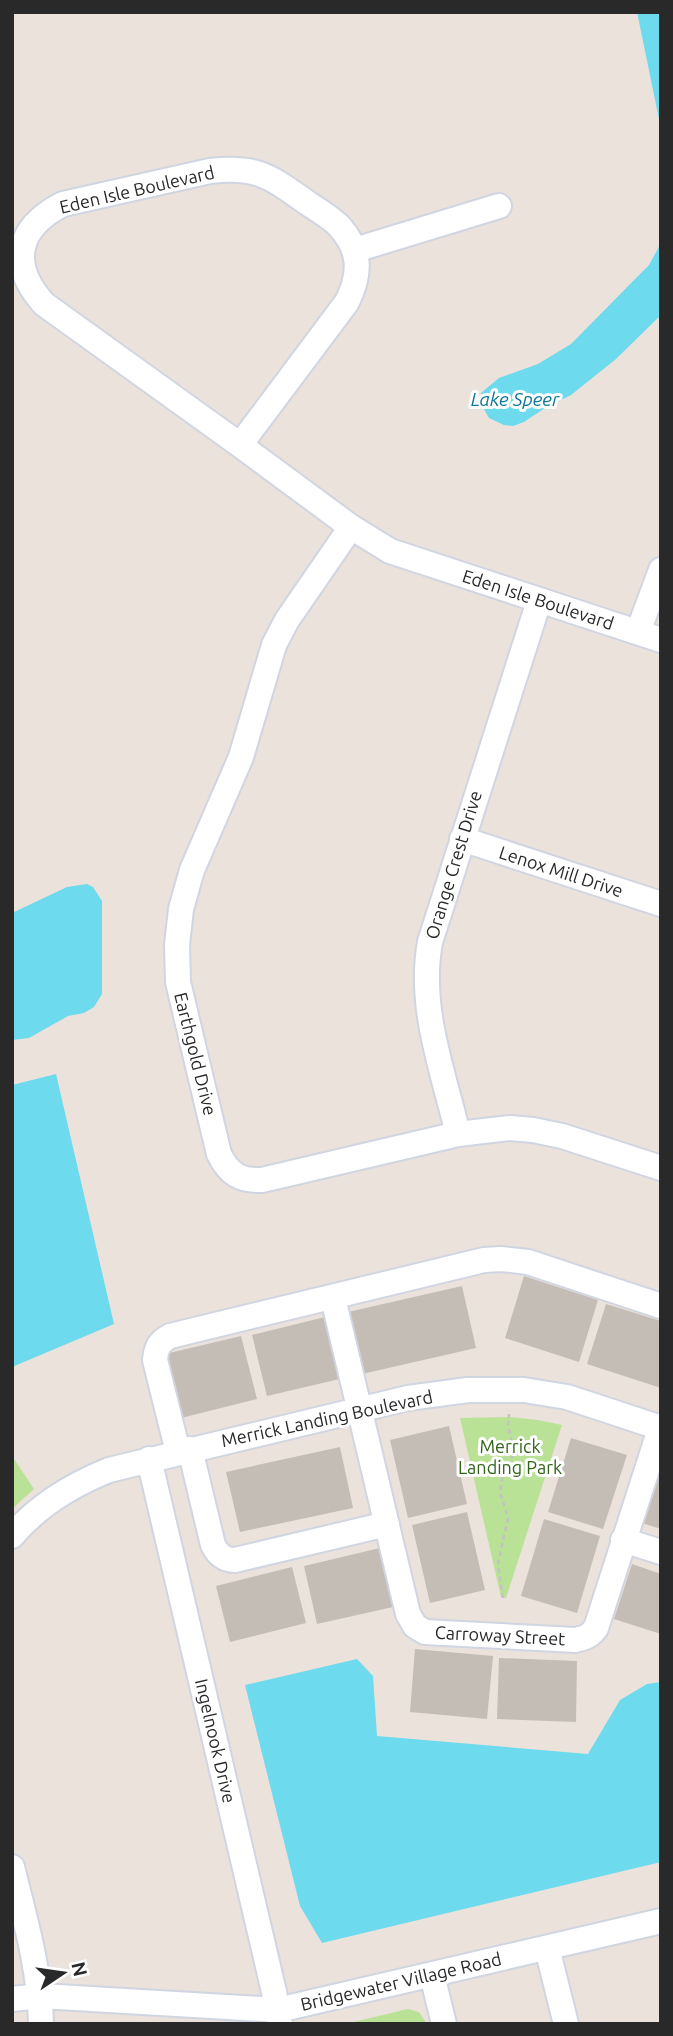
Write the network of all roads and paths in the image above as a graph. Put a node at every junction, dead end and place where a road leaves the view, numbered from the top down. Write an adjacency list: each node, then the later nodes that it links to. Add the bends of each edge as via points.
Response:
1 (499, 206): 2 (street)
2 (355, 250): 3 (street, via 358,266 347,302); 3 (street, Eden Isle Boulevard, via 340,226 270,177 233,168 63,204 32,226 24,242 24,273 44,304)
3 (240, 445): 4 (street, Eden Isle Boulevard)
4 (351, 527): 6 (street, Eden Isle Boulevard, via 390,551); 10 (street, Earthgold Drive, via 274,645 241,757 192,870 177,945 178,982 219,1154 237,1176 262,1180)
5 (661, 570): 7 (street)
6 (539, 601): 7 (street, Eden Isle Boulevard); 8 (street, Orange Crest Drive)
7 (650, 636)
8 (462, 839): 9 (street, Lenox Mill Drive); 10 (street, Orange Crest Drive, via 426,964 428,1013)
9 (661, 904)
10 (458, 1134): 11 (street, Earthgold Drive, via 533,1130)
11 (661, 1168)
12 (333, 1298): 13 (street, via 501,1259 528,1262); 14 (street, Carroway Street); 17 (street, via 161,1341 155,1360)
13 (661, 1306)
14 (359, 1410): 16 (street, Merrick Landing Boulevard, via 468,1390 524,1390 567,1397); 17 (street, Merrick Landing Boulevard); 19 (street, Carroway Street)
15 (509, 1414): 23 (path, via 514,1452 499,1492 508,1518 498,1564)
16 (661, 1427): 21 (street, Carroway Street)
17 (184, 1451): 18 (street, Merrick Landing Boulevard); 19 (street, via 212,1545 228,1560)
18 (149, 1459): 20 (street, Merrick Landing Boulevard, via 78,1482 43,1506); 31 (street, Ingelnook Drive)
19 (387, 1524): 21 (street, Carroway Street, via 408,1614 425,1632 584,1639 596,1628)
20 (12, 1536)
21 (623, 1540): 22 (street)
22 (661, 1552)
23 (503, 1598)
24 (12, 1867): 28 (street)
25 (661, 1921): 26 (street, Bridgewater Village Road)
26 (547, 1948): 27 (street, Bridgewater Village Road); 34 (street)
27 (432, 1975): 31 (street, Bridgewater Village Road); 33 (street)
28 (41, 1996): 29 (street, Bridgewater Village Road); 30 (street, Bridgewater Village Road); 32 (street)
29 (12, 1999)
30 (163, 2014): 31 (street, Bridgewater Village Road)
31 (279, 2017)
32 (41, 2024)
33 (444, 2024)
34 (566, 2024)

